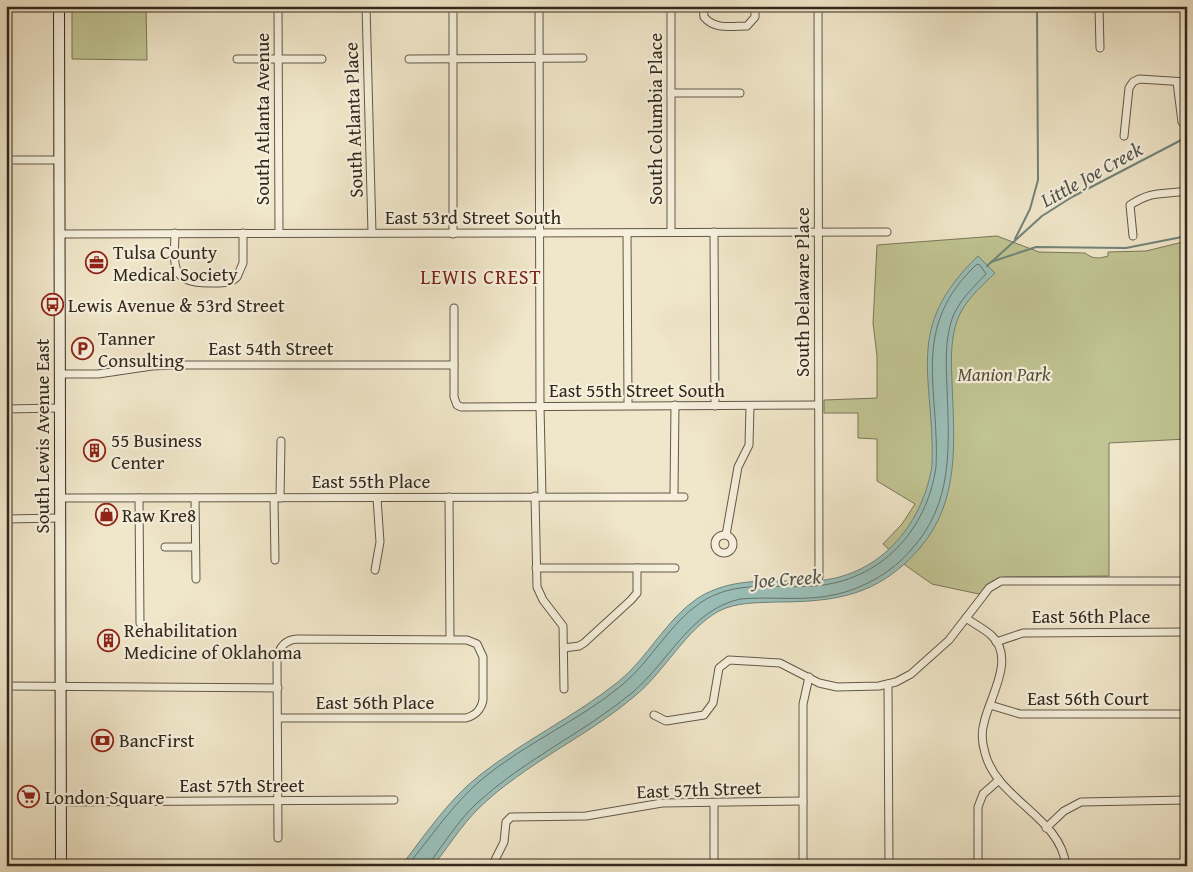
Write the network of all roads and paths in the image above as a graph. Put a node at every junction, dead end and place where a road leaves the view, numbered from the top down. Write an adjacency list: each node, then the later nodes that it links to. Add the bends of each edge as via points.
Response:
1 (59, 6): 26 (main road, South Lewis Avenue East)
2 (278, 6): 16 (street, South Atlanta Avenue)
3 (366, 6): 36 (street, South Atlanta Place)
4 (453, 6): 12 (street)
5 (539, 6): 13 (street)
6 (671, 6): 21 (street, South Columbia Place)
7 (704, 6): 8 (street, via 704,17 710,25 747,26 755,17)
8 (754, 6)
9 (818, 6): 31 (street, South Delaware Place)
10 (1099, 6): 11 (street)
11 (1100, 48)
12 (452, 58): 13 (street); 18 (street); 39 (street)
13 (539, 58): 14 (street); 37 (street)
14 (583, 58)
15 (237, 59): 16 (street)
16 (278, 59): 17 (street); 35 (street, South Atlanta Avenue)
17 (322, 59)
18 (409, 59)
19 (1177, 82): 20 (street); 23 (street); 24 (street, via 1139,78 1133,82)
20 (1187, 82)
21 (671, 93): 22 (street); 29 (street, South Columbia Place)
22 (740, 93)
23 (1182, 122)
24 (1124, 136)
25 (6, 160): 26 (street)
26 (59, 160): 38 (main road, South Lewis Avenue East)
27 (1187, 191): 40 (street, via 1153,193 1130,205)
28 (627, 232): 29 (street, East 53rd Street South); 37 (street, East 53rd Street South); 44 (street)
29 (671, 232): 30 (street, East 53rd Street South)
30 (714, 232): 31 (street, East 53rd Street South); 48 (street)
31 (818, 232): 32 (street, East 53rd Street South); 46 (street, South Delaware Place)
32 (887, 232)
33 (174, 233): 34 (street, East 53rd Street South); 34 (street, via 174,264 179,276 194,283 226,283 237,277 243,262); 38 (street, East 53rd Street South)
34 (243, 233): 35 (street, East 53rd Street South)
35 (279, 233): 36 (street, East 53rd Street South)
36 (372, 233): 39 (street, East 53rd Street South)
37 (540, 233): 39 (street, East 53rd Street South); 47 (street)
38 (60, 234): 43 (main road, South Lewis Avenue East)
39 (453, 234)
40 (1133, 236)
41 (454, 308): 42 (street)
42 (454, 364): 43 (street, East 54th Street, via 176,365 98,374); 47 (street, East 55th Street South, via 457,405)
43 (59, 374): 50 (main road, South Lewis Avenue East)
44 (628, 404): 45 (street, East 55th Street South); 47 (street, East 55th Street South)
45 (675, 405): 48 (street, East 55th Street South); 53 (street)
46 (818, 405): 49 (street, East 55th Street South); 72 (street, South Delaware Place)
47 (540, 406): 54 (street)
48 (715, 406): 49 (street, East 55th Street South)
49 (750, 406): 64 (street, via 749,445 737,472)
50 (59, 408): 51 (street); 57 (main road, South Lewis Avenue East)
51 (6, 409)
52 (281, 441): 60 (street)
53 (674, 492)
54 (539, 496): 55 (street, East 55th Place); 56 (street, East 55th Place); 68 (street)
55 (449, 497): 61 (street, East 55th Place); 78 (street)
56 (684, 497)
57 (59, 498): 58 (street, East 55th Place); 62 (main road, South Lewis Avenue East)
58 (140, 498): 59 (street, East 55th Place); 76 (street)
59 (195, 498): 60 (street, East 55th Place); 66 (street)
60 (277, 498): 61 (street, East 55th Place); 67 (street)
61 (376, 498): 71 (street, via 380,542)
62 (59, 518): 63 (street); 84 (main road, South Lewis Avenue East)
63 (6, 519)
64 (726, 535)
65 (165, 547): 66 (street)
66 (195, 547): 73 (street)
67 (275, 560)
68 (536, 568): 69 (street); 80 (street, via 539,593 563,626)
69 (637, 568): 70 (street); 80 (street, via 637,593 631,600 584,643)
70 (675, 568)
71 (375, 570)
72 (819, 577)
73 (196, 580)
74 (1187, 581): 75 (street, via 1001,581 989,588)
75 (966, 618): 79 (street); 82 (street, via 953,636 911,674)
76 (140, 623)
77 (1187, 632): 79 (street, East 56th Place, via 1023,633)
78 (450, 639): 85 (street, via 297,639 285,642 277,659); 90 (street, East 56th Place, via 473,641 481,650 483,700 482,707 473,716)
79 (996, 642): 87 (street, via 1000,673)
80 (564, 648): 86 (street)
81 (809, 677): 82 (street, via 837,687); 89 (street, via 780,663 729,660 719,668 713,703 704,715 666,720); 93 (street, via 803,704)
82 (888, 684): 104 (street)
83 (6, 686): 84 (street)
84 (60, 686): 85 (street); 95 (main road, South Lewis Avenue East)
85 (278, 688): 90 (street)
86 (564, 688)
87 (990, 704): 88 (street, East 56th Court, via 1020,714); 91 (street, via 983,724 983,740 988,764)
88 (1187, 714)
89 (654, 715)
90 (278, 718): 96 (street)
91 (999, 780): 98 (street); 105 (street, via 983,794 978,807)
92 (394, 800): 96 (street, East 57th Street)
93 (803, 800): 97 (street, East 57th Street); 103 (street)
94 (1187, 800): 98 (street, via 1081,802 1064,811)
95 (60, 802): 96 (street, East 57th Street); 100 (main road, South Lewis Avenue East)
96 (278, 802): 99 (street)
97 (714, 803): 101 (street, East 57th Street, via 649,804 586,816 515,817 508,819 504,842); 102 (street)
98 (1046, 828): 106 (street, via 1062,846)
99 (278, 838)
100 (61, 866)
101 (492, 866)
102 (714, 866)
103 (803, 866)
104 (889, 866)
105 (978, 866)
106 (1066, 866)

